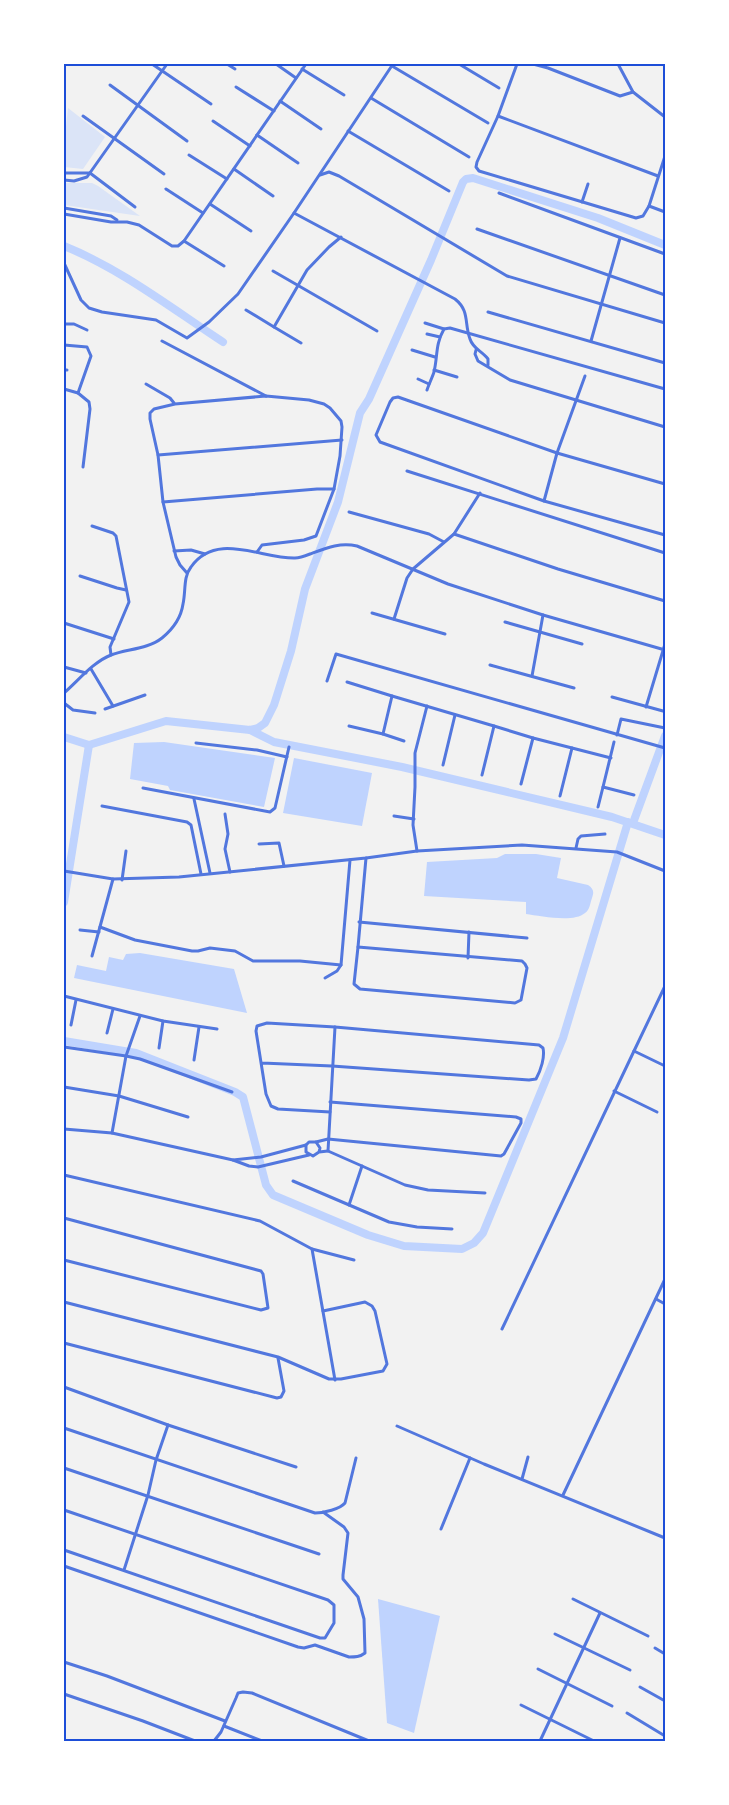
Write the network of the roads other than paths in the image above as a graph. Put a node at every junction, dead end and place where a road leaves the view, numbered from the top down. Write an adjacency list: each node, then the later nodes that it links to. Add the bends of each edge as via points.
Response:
1 (152, 64): 13 (street)
2 (167, 64): 13 (street)
3 (227, 64): 11 (street)
4 (276, 64): 14 (street)
5 (306, 64): 12 (street)
6 (459, 64): 17 (street)
7 (517, 64): 26 (street)
8 (533, 64): 18 (street, via 620,96)
9 (618, 64): 18 (street)
10 (392, 65): 20 (street); 29 (street)
11 (235, 69)
12 (302, 69): 14 (street); 19 (street)
13 (161, 71): 22 (street); 23 (street)
14 (296, 78): 21 (street)
15 (110, 84): 23 (street)
16 (236, 87): 24 (street)
17 (499, 88)
18 (633, 92): 27 (street)
19 (344, 95)
20 (370, 98): 31 (street); 38 (street)
21 (280, 101): 24 (street); 30 (street)
22 (211, 104)
23 (137, 105): 33 (street); 34 (street)
24 (274, 111): 32 (street)
25 (83, 116): 33 (street)
26 (498, 116): 45 (street); 53 (street, via 477,162 477,169)
27 (665, 117)
28 (213, 121): 35 (street)
29 (488, 123)
30 (321, 129)
31 (348, 131): 44 (street); 50 (street)
32 (257, 135): 35 (street); 39 (street)
33 (114, 138): 42 (street); 43 (street)
34 (187, 141)
35 (250, 146): 40 (street)
36 (188, 154): 46 (street)
37 (665, 156): 45 (street)
38 (469, 157)
39 (298, 163)
40 (234, 169): 46 (street); 52 (street)
41 (64, 173): 42 (street)
42 (90, 173): 47 (street, via 82,180); 55 (street)
43 (164, 174)
44 (320, 174): 60 (street); 75 (street, via 334,174 507,276)
45 (658, 176): 56 (street)
46 (227, 179): 54 (street)
47 (64, 180)
48 (588, 184): 53 (street)
49 (166, 189): 59 (street)
50 (449, 191)
51 (499, 193): 66 (street)
52 (273, 196)
53 (582, 202): 56 (street, via 636,218 643,216)
54 (210, 204): 59 (street); 64 (street)
55 (135, 206)
56 (649, 206): 58 (street)
57 (64, 208): 62 (street, via 111,216)
58 (665, 212)
59 (203, 213): 67 (street)
60 (294, 213): 65 (street); 69 (street, via 238,294 187,338 156,320 89,308 81,300)
61 (64, 214): 62 (street)
62 (118, 221): 67 (street, via 139,226 172,246)
63 (477, 229): 72 (street)
64 (250, 232)
65 (341, 237): 73 (street, via 307,270); 85 (street, via 462,304)
66 (620, 238): 68 (street); 72 (street)
67 (184, 241): 70 (street)
68 (665, 254)
69 (64, 263)
70 (224, 266)
71 (273, 271): 73 (street)
72 (608, 275): 74 (street); 75 (street)
73 (298, 286): 81 (street); 84 (street)
74 (665, 295)
75 (601, 304): 78 (street); 89 (street)
76 (246, 310): 81 (street)
77 (488, 312): 89 (street)
78 (665, 323)
79 (64, 324): 83 (street, via 74,324)
80 (425, 324): 82 (street)
81 (274, 327): 90 (street)
82 (444, 329): 85 (street); 87 (street)
83 (87, 330)
84 (377, 331)
85 (468, 332): 93 (street); 103 (street)
86 (427, 334): 87 (street)
87 (440, 337): 94 (street)
88 (162, 341): 107 (street)
89 (591, 341): 95 (street)
90 (301, 343)
91 (64, 345): 106 (street, via 87,347 90,351)
92 (412, 350): 94 (street)
93 (476, 350): 96 (street, via 478,361); 96 (street, via 488,359)
94 (435, 357): 97 (street)
95 (665, 363)
96 (488, 366): 108 (street, via 510,380)
97 (434, 370): 99 (street); 102 (street)
98 (585, 376): 108 (street)
99 (457, 377)
100 (418, 379): 102 (street)
101 (146, 384): 109 (street)
102 (429, 384): 105 (street)
103 (665, 389)
104 (64, 390): 106 (street)
105 (427, 390)
106 (78, 393): 114 (street, via 89,402 90,410)
107 (266, 396): 109 (street); 111 (street, via 324,404 340,421)
108 (576, 401): 110 (street); 112 (street)
109 (175, 404): 113 (street, via 150,413)
110 (665, 427)
111 (342, 440): 113 (street); 117 (street)
112 (557, 453): 116 (street); 119 (street); 119 (street, via 398,397 390,402 376,435 380,442)
113 (158, 455): 120 (street)
114 (84, 467)
115 (407, 471): 118 (street)
116 (665, 484)
117 (334, 489): 120 (street); 127 (street, via 316,536 262,545)
118 (480, 493): 123 (street); 128 (street)
119 (544, 501): 124 (street)
120 (163, 502): 126 (street)
121 (349, 512): 125 (street, via 429,534)
122 (92, 526): 133 (street, via 116,536)
123 (454, 534): 125 (street); 134 (street)
124 (665, 535)
125 (444, 542): 130 (street)
126 (174, 551): 129 (street, via 191,550); 131 (street)
127 (257, 552): 129 (street, via 226,549); 130 (street, via 297,558 334,545 349,544)
128 (665, 552)
129 (206, 554): 131 (street)
130 (413, 569): 136 (street); 137 (street)
131 (187, 573): 146 (street, via 183,604 172,629 148,645)
132 (80, 576): 133 (street)
133 (126, 590): 142 (street, via 128,607)
134 (665, 601)
135 (372, 613): 137 (street)
136 (543, 615): 140 (street); 145 (street)
137 (394, 619): 141 (street)
138 (505, 622): 140 (street)
139 (64, 623): 142 (street)
140 (540, 632): 143 (street); 151 (street)
141 (445, 634)
142 (114, 639): 146 (street)
143 (582, 644)
144 (665, 644): 145 (street)
145 (664, 650): 162 (street)
146 (111, 655): 149 (street)
147 (490, 665): 151 (street)
148 (64, 667): 150 (street)
149 (91, 669): 150 (street); 160 (street)
150 (86, 673): 155 (street)
151 (532, 676): 154 (street)
152 (327, 681): 171 (street, via 336,654)
153 (347, 682): 157 (street)
154 (574, 688)
155 (64, 693)
156 (145, 695): 160 (street)
157 (392, 696): 161 (street); 170 (street)
158 (612, 697): 162 (street)
159 (64, 703): 165 (street, via 73,710)
160 (113, 706): 163 (street)
161 (427, 706): 166 (street); 193 (street, via 415,754)
162 (646, 707): 164 (street)
163 (105, 708)
164 (663, 711)
165 (95, 713)
166 (456, 715): 168 (street); 181 (street)
167 (349, 726): 170 (street)
168 (494, 726): 172 (street); 182 (street)
169 (665, 728): 171 (street, via 621,719)
170 (383, 734): 173 (street)
171 (617, 735): 178 (street)
172 (533, 738): 177 (street); 183 (street)
173 (404, 741)
174 (614, 742): 180 (street)
175 (196, 743): 179 (street)
176 (289, 747): 179 (street)
177 (572, 748): 180 (street); 187 (street)
178 (665, 748)
179 (287, 757): 188 (street, via 275,808 270,812)
180 (611, 758): 184 (street)
181 (443, 765)
182 (482, 775)
183 (521, 784)
184 (603, 787): 186 (street); 190 (street)
185 (143, 788): 188 (street)
186 (634, 795)
187 (560, 796)
188 (194, 799): 205 (street)
189 (102, 806): 206 (street, via 187,822)
190 (598, 807)
191 (225, 814): 204 (street)
192 (394, 816): 193 (street)
193 (414, 819): 198 (street)
194 (605, 834): 196 (street, via 582,836 578,838)
195 (259, 844): 201 (street, via 279,843)
196 (576, 848): 198 (street, via 508,845); 203 (street, via 617,852)
197 (126, 851): 208 (street)
198 (417, 851): 199 (street)
199 (366, 858): 200 (street); 209 (street)
200 (350, 860): 201 (street); 217 (street)
201 (284, 866): 204 (street)
202 (65, 871): 207 (street)
203 (665, 871)
204 (230, 872): 205 (street)
205 (210, 873): 206 (street)
206 (201, 874): 208 (street)
207 (113, 880): 208 (street); 211 (street)
208 (122, 880)
209 (359, 922): 212 (street); 214 (street)
210 (80, 930): 211 (street)
211 (99, 930): 215 (street); 217 (street, via 192,951 210,948 235,952 253,961)
212 (469, 932): 213 (street); 216 (street)
213 (527, 938)
214 (358, 947): 216 (street); 216 (street, via 354,984 360,989 516,1003 521,1000 525,964)
215 (92, 956)
216 (468, 958)
217 (341, 965): 218 (street)
218 (325, 978)
219 (665, 986): 232 (street)
220 (64, 996): 221 (street)
221 (76, 1000): 222 (street); 225 (street)
222 (113, 1009): 223 (street); 229 (street)
223 (140, 1016): 224 (street); 233 (street)
224 (163, 1021): 226 (street); 231 (street)
225 (71, 1025)
226 (199, 1027): 228 (street); 234 (street)
227 (335, 1027): 235 (street, via 261,1024 256,1031); 236 (street); 236 (street, via 539,1045 544,1053 536,1079 529,1080)
228 (217, 1029)
229 (107, 1033)
230 (64, 1048): 233 (street)
231 (159, 1048)
232 (634, 1051): 237 (street); 239 (street)
233 (127, 1054): 240 (street); 241 (street)
234 (194, 1060)
235 (262, 1063): 236 (street); 243 (street, via 271,1106)
236 (332, 1066): 242 (street)
237 (665, 1066)
238 (64, 1087): 241 (street)
239 (614, 1091): 244 (street); 270 (street)
240 (232, 1092)
241 (119, 1096): 245 (street); 247 (street)
242 (330, 1102): 243 (street); 248 (street, via 516,1117 521,1123 501,1156)
243 (330, 1112): 248 (street)
244 (657, 1112)
245 (188, 1117)
246 (64, 1129): 247 (street)
247 (112, 1133): 254 (street)
248 (328, 1139): 249 (street); 252 (street)
249 (316, 1142): 250 (street); 251 (street)
250 (306, 1145): 253 (street); 254 (street, via 261,1157)
251 (319, 1152): 252 (street); 253 (street)
252 (328, 1152): 255 (street)
253 (309, 1155): 254 (street, via 264,1166 249,1166)
254 (233, 1160)
255 (362, 1166): 258 (street, via 405,1185 428,1190); 259 (street)
256 (64, 1175): 262 (street, via 260,1221)
257 (293, 1181): 259 (street)
258 (485, 1193)
259 (349, 1205): 261 (street, via 404,1226)
260 (64, 1218): 263 (street, via 261,1271 268,1308 261,1310)
261 (452, 1229)
262 (312, 1249): 264 (street); 269 (street)
263 (64, 1260)
264 (354, 1260)
265 (665, 1279): 266 (street)
266 (656, 1299): 268 (street); 286 (street)
267 (64, 1302): 272 (street)
268 (665, 1304)
269 (323, 1311): 273 (street); 273 (street, via 365,1302 372,1306 387,1364 383,1370)
270 (502, 1329)
271 (64, 1342): 272 (street, via 277,1398 284,1391)
272 (278, 1357): 273 (street)
273 (335, 1380)
274 (64, 1387): 275 (street)
275 (168, 1425): 281 (street); 282 (street)
276 (397, 1426): 280 (street)
277 (64, 1428): 281 (street)
278 (528, 1457): 284 (street)
279 (356, 1458): 288 (street, via 345,1503)
280 (470, 1458): 284 (street); 289 (street)
281 (156, 1460): 285 (street); 288 (street, via 308,1511)
282 (296, 1467)
283 (64, 1468): 285 (street)
284 (522, 1479): 286 (street)
285 (148, 1495): 290 (street); 293 (street)
286 (563, 1495): 291 (street)
287 (64, 1510): 290 (street)
288 (323, 1512): 294 (street, via 348,1533 342,1575 358,1597 364,1619 365,1653 355,1657 315,1645 298,1647)
289 (441, 1529)
290 (135, 1533): 295 (street); 295 (street, via 328,1600 334,1605 334,1623 325,1638 320,1638)
291 (665, 1538)
292 (64, 1550): 295 (street)
293 (319, 1554)
294 (64, 1566)
295 (124, 1570)
296 (573, 1599): 297 (street)
297 (600, 1613): 299 (street); 301 (street)
298 (555, 1634): 301 (street)
299 (648, 1636)
300 (655, 1648): 302 (street)
301 (584, 1649): 305 (street); 306 (street)
302 (665, 1654)
303 (64, 1662): 314 (street)
304 (538, 1669): 306 (street)
305 (630, 1670)
306 (568, 1684): 311 (street); 313 (street)
307 (640, 1687): 309 (street)
308 (64, 1694): 318 (street)
309 (665, 1701)
310 (521, 1705): 313 (street)
311 (612, 1706)
312 (627, 1714): 316 (street)
313 (551, 1720): 322 (street); 323 (street)
314 (225, 1721): 315 (street); 317 (street, via 238,1693 244,1692)
315 (224, 1726): 319 (street); 320 (street)
316 (665, 1736)
317 (361, 1739): 321 (street)
318 (195, 1741)
319 (214, 1741)
320 (262, 1741)
321 (369, 1741)
322 (540, 1741)
323 (594, 1741)

